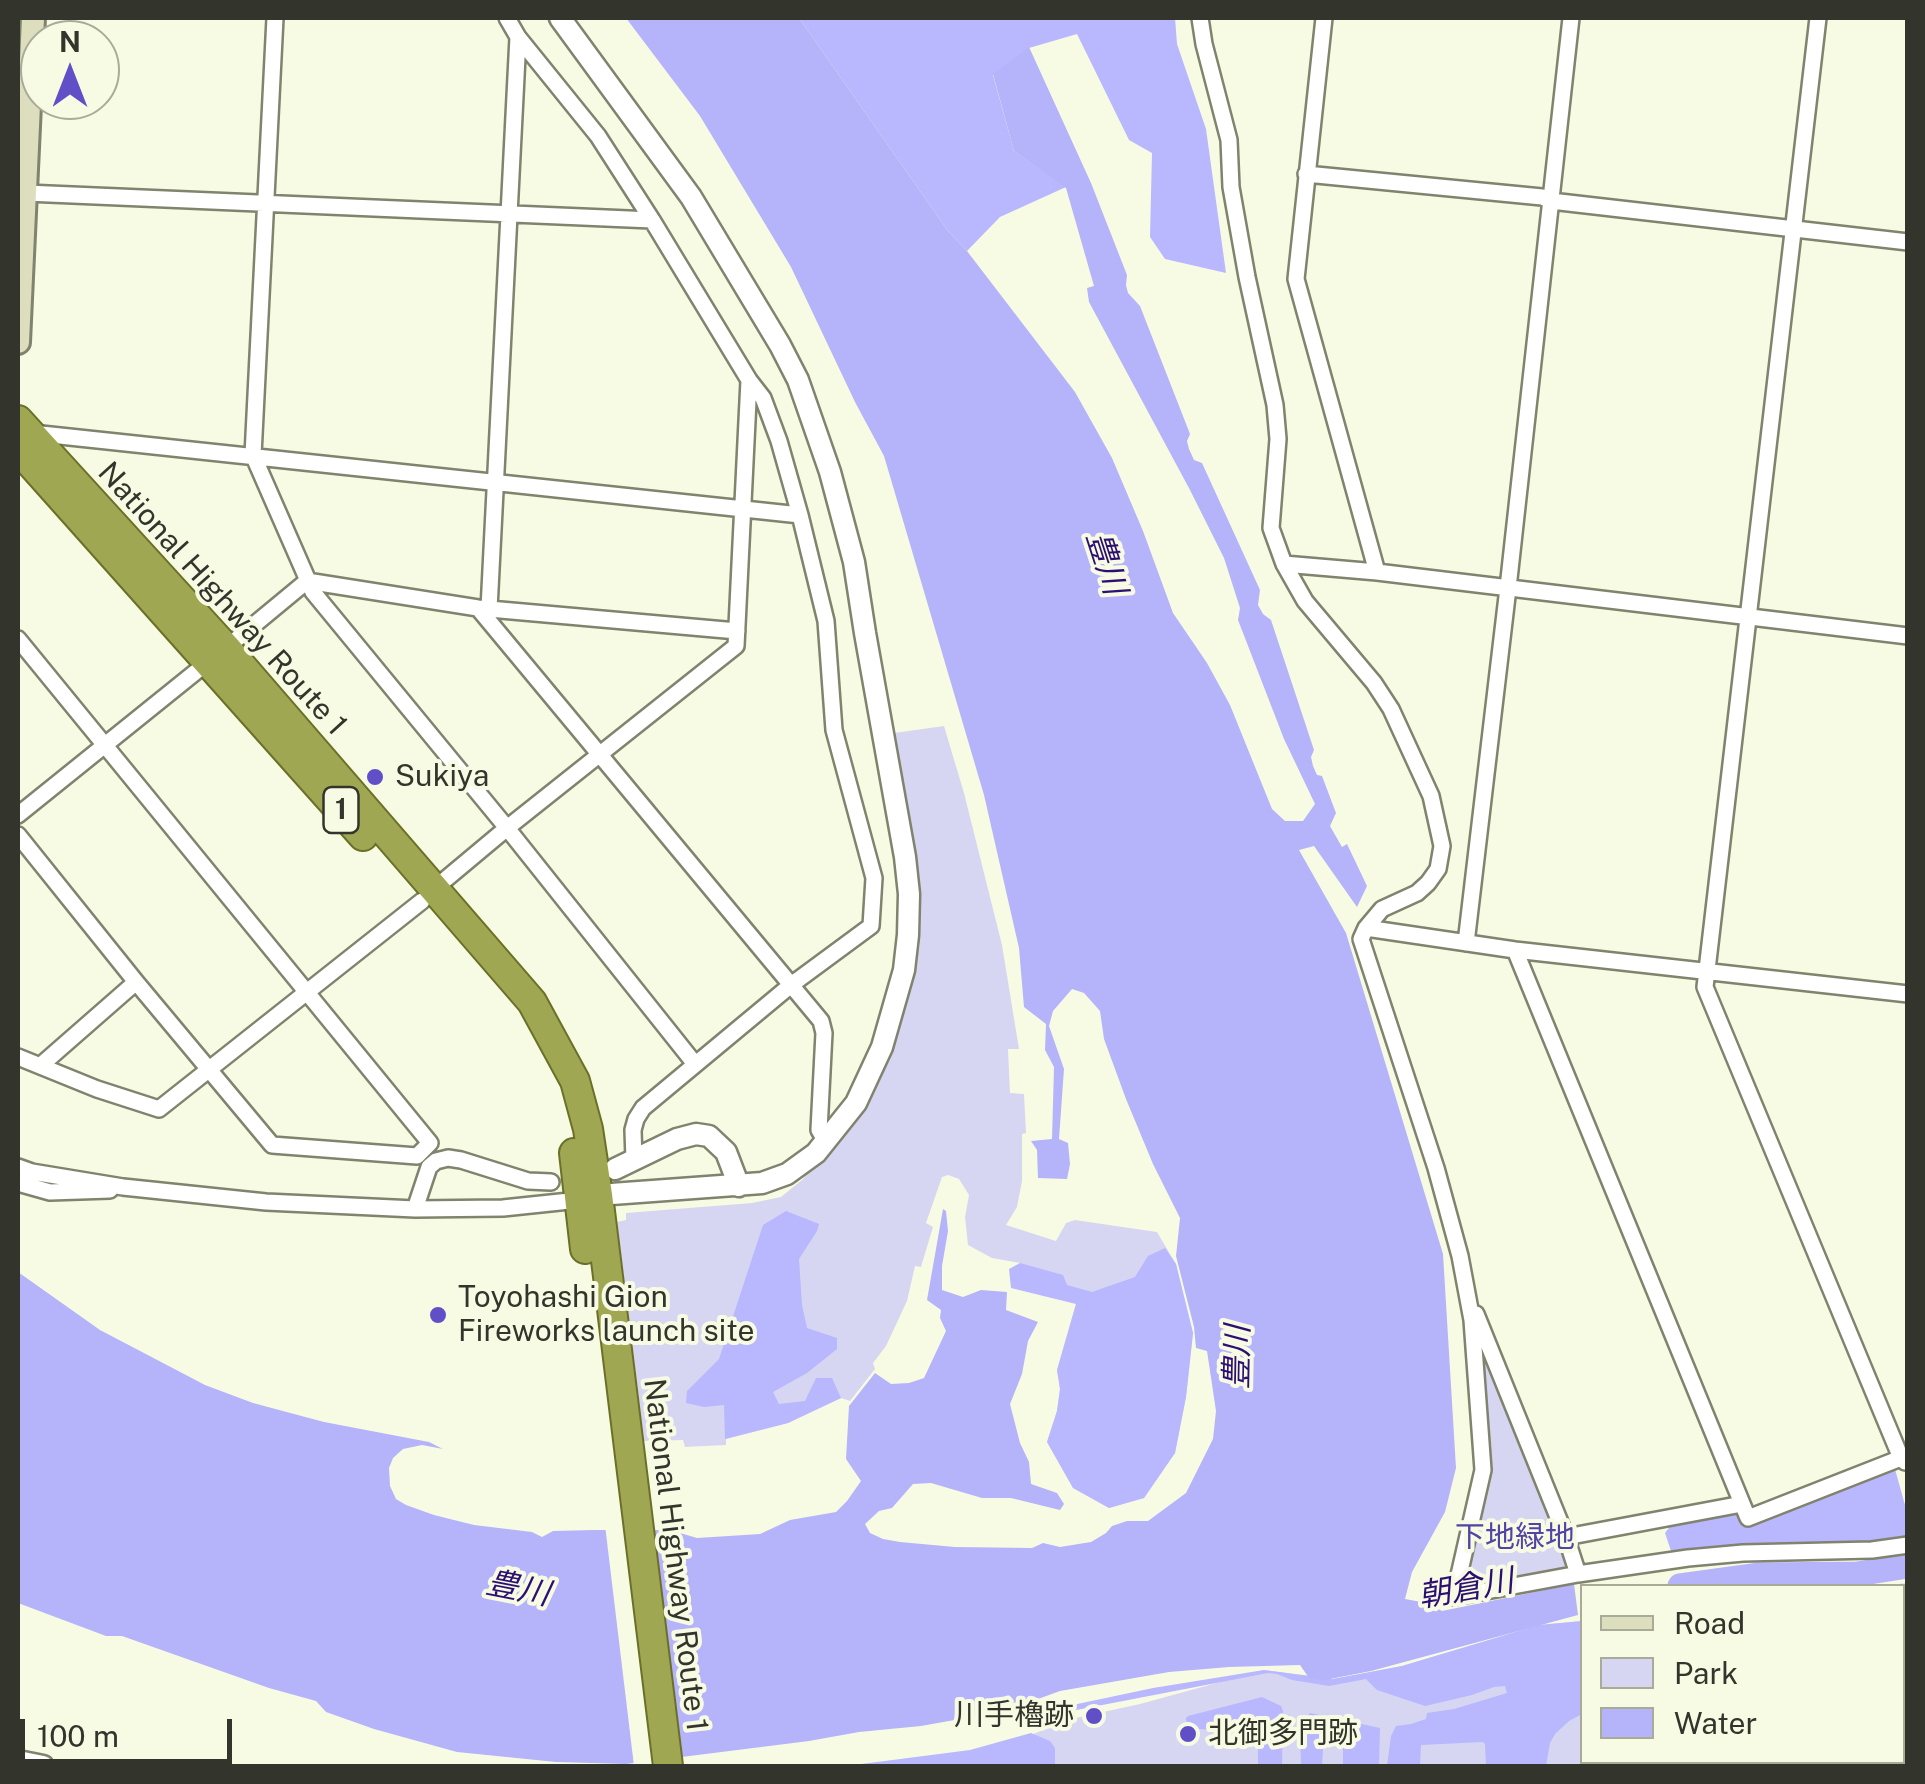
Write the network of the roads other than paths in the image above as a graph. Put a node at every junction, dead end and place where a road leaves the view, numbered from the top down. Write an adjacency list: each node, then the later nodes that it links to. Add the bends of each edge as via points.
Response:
1 (33, 18): 11 (main road)
2 (275, 18): 13 (street)
3 (506, 18): 9 (street)
4 (560, 18): 53 (street, via 692,197 780,345 811,415 854,562 906,857 908,935 882,1047 856,1103)
5 (1200, 18): 25 (street, via 1229,140 1231,187 1275,405 1271,528)
6 (1324, 18): 10 (street)
7 (1572, 18): 12 (street)
8 (1818, 18): 16 (street)
9 (518, 37): 14 (street); 15 (street, via 598,136)
10 (1306, 174): 12 (street); 26 (street, via 1296,279)
11 (26, 193): 13 (street); 18 (main road)
12 (1551, 201): 16 (street); 28 (street)
13 (266, 203): 14 (street); 21 (street)
14 (510, 214): 15 (street); 22 (street)
15 (652, 220): 19 (street)
16 (1793, 230): 17 (street); 30 (street)
17 (1908, 242)
18 (18, 342)
19 (749, 380): 23 (street); 24 (street, via 763,398)
20 (21, 434): 21 (street); 34 (highway, National Highway Route 1 / 1)
21 (253, 454): 22 (street); 27 (street)
22 (496, 482): 23 (street); 29 (street)
23 (741, 509): 24 (street); 31 (street)
24 (800, 515): 46 (street, via 826,621 834,730 874,878 874,904 871,926)
25 (1284, 564): 26 (street); 41 (street, via 1315,614 1392,708 1437,817 1438,869 1417,893 1382,909)
26 (1377, 572): 28 (street)
27 (307, 580): 29 (street); 34 (street); 38 (street)
28 (1508, 588): 30 (street); 42 (street)
29 (483, 609): 31 (street); 36 (street)
30 (1750, 616): 32 (street); 44 (street)
31 (736, 631): 36 (street, via 736,646)
32 (1908, 636)
33 (18, 638): 35 (street)
34 (217, 655): 35 (street); 40 (highway, National Highway Route 1 / 1)
35 (106, 746): 37 (street); 47 (street)
36 (600, 756): 38 (street); 46 (street)
37 (18, 815)
38 (506, 828): 40 (street); 50 (street)
39 (18, 835): 45 (street)
40 (428, 895): 47 (street); 60 (highway, National Highway Route 1 / 1, via 522,1014 547,1060)
41 (1366, 928): 42 (street); 62 (street, via 1361,938 1436,1168)
42 (1466, 943): 43 (street)
43 (1515, 950): 44 (street); 64 (street)
44 (1707, 972): 48 (street); 63 (street, via 1705,987)
45 (136, 982): 51 (street); 52 (street)
46 (791, 985): 50 (street); 53 (street, via 821,1020 819,1130)
47 (306, 992): 52 (street); 52 (street, via 430,1144 417,1156 272,1145)
48 (1908, 994)
49 (18, 1057): 51 (street)
50 (696, 1064): 54 (street, via 636,1119)
51 (40, 1066): 52 (street, via 158,1110)
52 (208, 1069)
53 (825, 1140): 58 (street, via 786,1174)
54 (624, 1165): 58 (street, via 676,1140 708,1136 726,1152)
55 (18, 1167): 59 (street)
56 (551, 1182): 61 (street, via 448,1158 429,1167)
57 (18, 1183): 59 (street, via 50,1192)
58 (740, 1186): 60 (street)
59 (123, 1187): 61 (street)
60 (589, 1206): 61 (street); 70 (highway, National Highway Route 1 / 1); 71 (highway, National Highway Route 1 / 1)
61 (415, 1209)
62 (1466, 1287): 65 (street); 67 (street, via 1482,1470 1454,1597)
63 (1905, 1459): 64 (street, via 1748,1518)
64 (1742, 1504): 65 (street)
65 (1566, 1537): 67 (street)
66 (1908, 1545): 67 (street, via 1743,1553)
67 (1578, 1574)
68 (18, 1760): 69 (street)
69 (43, 1766)
70 (652, 1766)
71 (668, 1766)

